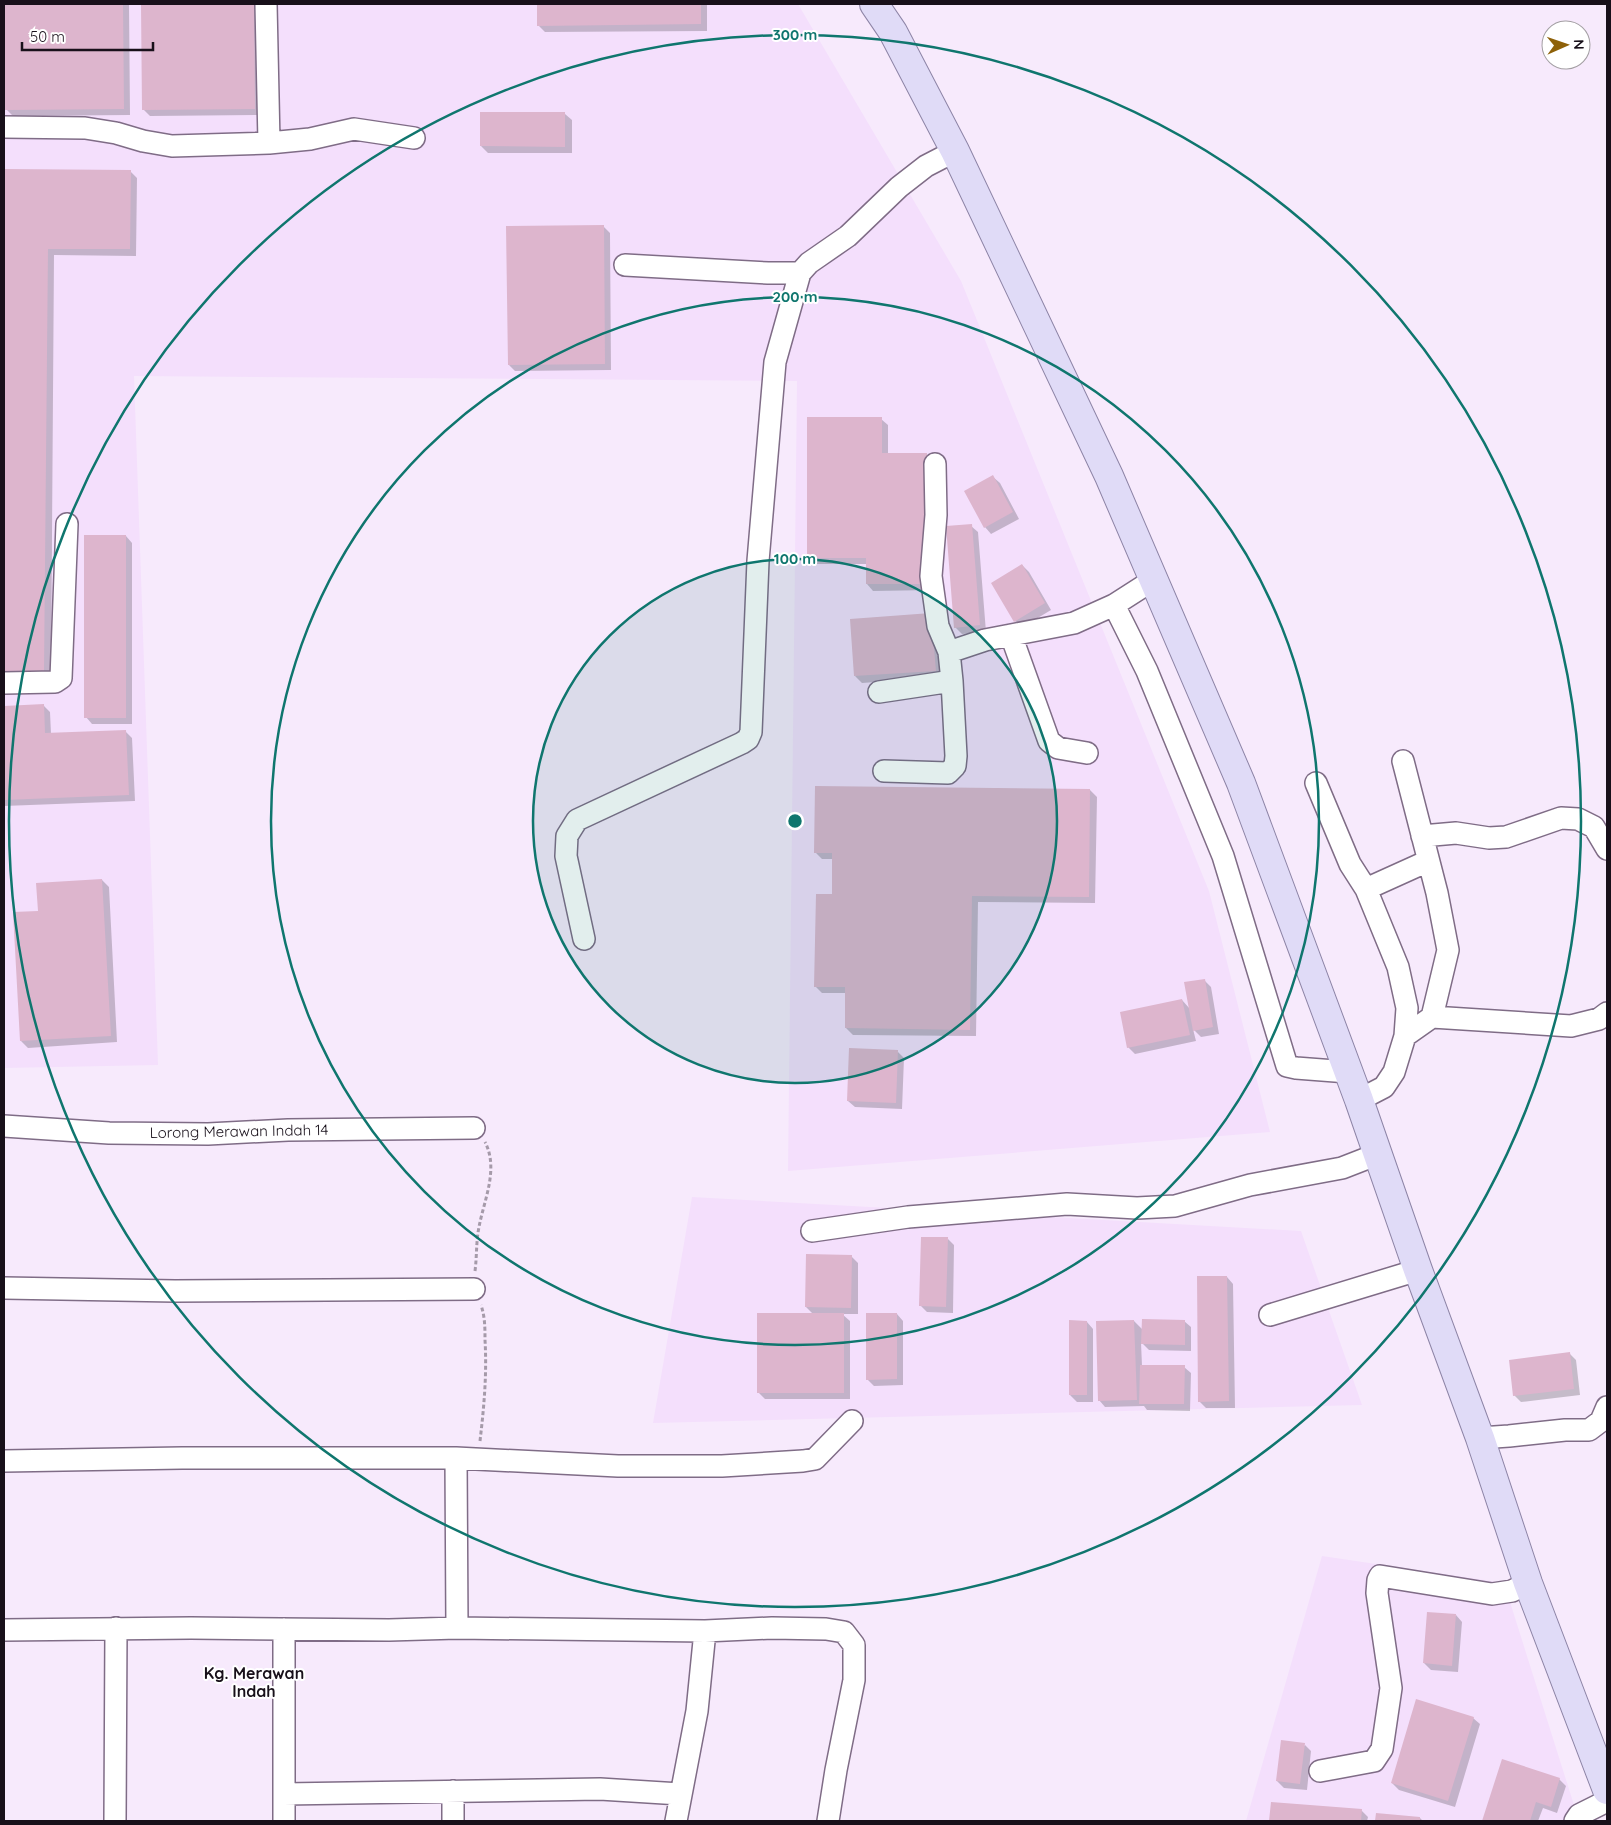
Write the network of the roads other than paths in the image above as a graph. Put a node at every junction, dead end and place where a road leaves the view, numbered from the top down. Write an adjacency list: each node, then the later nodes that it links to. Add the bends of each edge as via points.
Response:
1 (266, 4): 5 (street)
2 (874, 4): 6 (main road, via 893,32)
3 (4, 127): 5 (street, via 85,128 172,146)
4 (414, 138): 5 (street, via 354,129 310,139)
5 (269, 143)
6 (955, 152): 8 (street, via 926,166 899,187 848,236); 11 (main road, via 1105,467)
7 (625, 265): 8 (street)
8 (800, 273): 26 (street, via 775,362 758,560 751,732 742,743 577,820 567,836 566,856)
9 (935, 464): 14 (street, via 936,515 931,576 938,626)
10 (67, 524): 16 (street, via 62,678 55,682)
11 (1154, 580): 12 (street); 30 (main road, via 1241,783)
12 (1114, 605): 13 (street, via 1074,623); 30 (street, via 1147,671 1223,856 1287,1066)
13 (1011, 635): 14 (street); 18 (street, via 1049,741 1058,748)
14 (949, 652): 15 (street)
15 (952, 681): 17 (street); 20 (street, via 956,756 948,774)
16 (4, 683)
17 (879, 692)
18 (1087, 753)
19 (1403, 761): 22 (street)
20 (884, 771)
21 (1316, 783): 25 (street, via 1350,864)
22 (1422, 836): 23 (street, via 1456,832 1488,838 1506,837 1561,818 1578,819 1594,827); 24 (street)
23 (1607, 849)
24 (1428, 861): 25 (street); 28 (street, via 1448,950)
25 (1366, 889): 29 (street, via 1398,967 1407,1008)
26 (584, 939)
27 (1607, 1013): 28 (street, via 1600,1020 1571,1026)
28 (1432, 1017): 29 (street)
29 (1405, 1036): 31 (street, via 1394,1072 1384,1087)
30 (1348, 1072): 31 (main road)
31 (1359, 1100): 34 (main road)
32 (4, 1126): 33 (street, Lorong Merawan Indah 14, via 109,1133 208,1134)
33 (474, 1128)
34 (1378, 1154): 35 (street, via 1342,1168 1250,1185 1175,1206 1137,1208 1067,1204 908,1217); 36 (main road)
35 (812, 1231)
36 (1418, 1270): 39 (street); 42 (main road)
37 (4, 1288): 38 (street, via 175,1291)
38 (474, 1289)
39 (1270, 1315)
40 (1607, 1407): 42 (street, via 1601,1421 1589,1430)
41 (852, 1421): 43 (street, via 815,1459 804,1461 722,1466 618,1466)
42 (1480, 1438): 45 (main road)
43 (456, 1458): 44 (street); 47 (street)
44 (4, 1461)
45 (1528, 1583): 51 (street, via 1512,1591 1492,1594 1380,1576 1377,1594 1391,1688 1382,1749 1374,1761); 52 (main road)
46 (116, 1628): 48 (street); 49 (street); 57 (street)
47 (457, 1628): 48 (street); 50 (street)
48 (284, 1629): 54 (street)
49 (4, 1630)
50 (705, 1631): 55 (street, via 697,1712); 61 (street, via 826,1629 844,1632 854,1645 854,1680)
51 (1320, 1770)
52 (1607, 1790)
53 (453, 1791): 54 (street); 55 (street, via 600,1789); 59 (street)
54 (284, 1794): 58 (street)
55 (680, 1794): 60 (street)
56 (1607, 1801): 62 (street, via 1579,1815)
57 (115, 1821)
58 (284, 1821)
59 (453, 1821)
60 (676, 1821)
61 (828, 1821)
62 (1575, 1821)

